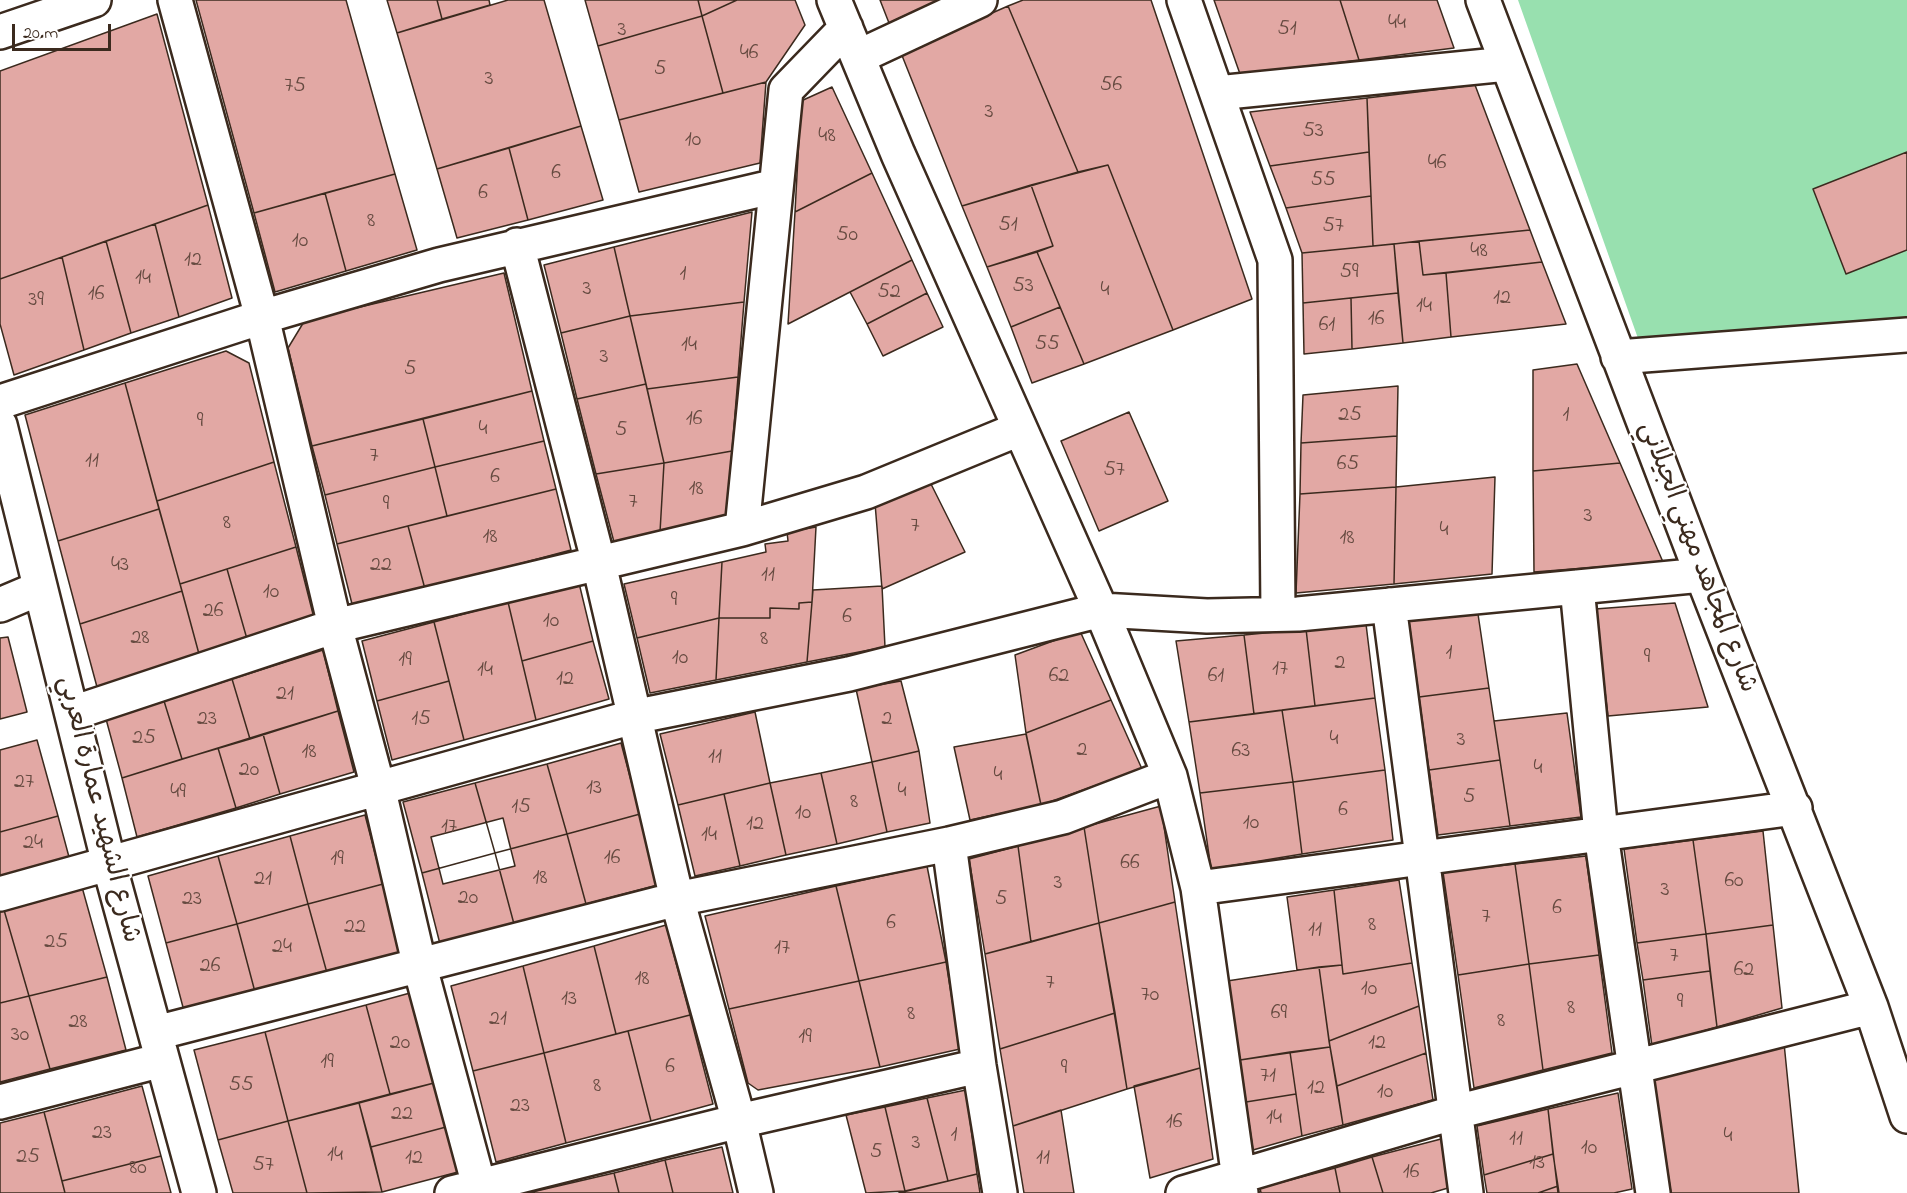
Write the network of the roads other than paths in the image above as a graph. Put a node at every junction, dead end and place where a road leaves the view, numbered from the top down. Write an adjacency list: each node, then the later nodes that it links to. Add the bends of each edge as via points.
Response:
1 (94, 0): 7 (street)
2 (175, 0): 13 (street)
3 (980, 0): 8 (street)
4 (1184, 0): 10 (street)
5 (1483, 0): 9 (street, شارع المجاهد مهني الجيلاني)
6 (840, 14): 8 (street); 11 (street, via 786,90)
7 (0, 32)
8 (858, 57): 18 (street)
9 (1507, 64): 10 (street); 15 (street, شارع المجاهد مهني الجيلاني)
10 (1217, 93): 27 (street, via 1275,260)
11 (776, 186): 12 (street); 19 (street)
12 (518, 245): 13 (street); 20 (street)
13 (262, 317): 16 (street); 28 (street)
14 (1907, 335): 15 (street)
15 (1618, 357): 21 (street, شارع المجاهد مهني الجيلاني)
16 (0, 402)
17 (0, 425): 23 (street, شارع الشهيد عمارة العربي)
18 (1019, 429): 19 (street, via 866,492); 26 (street)
19 (742, 530): 20 (street)
20 (599, 564): 28 (street); 30 (street)
21 (1702, 575): 22 (street); 33 (street, شارع المجاهد مهني الجيلاني)
22 (1577, 587): 25 (street); 34 (street)
23 (40, 588): 24 (street); 29 (street, شارع الشهيد عمارة العربي)
24 (0, 605)
25 (1389, 605): 27 (street); 36 (street)
26 (1101, 610): 27 (street, via 1206,616); 30 (street, via 849,674); 31 (street)
27 (1278, 614)
28 (335, 626): 29 (street); 32 (street)
29 (73, 713): 37 (street, شارع الشهيد عمارة العربي)
30 (633, 717): 32 (street); 40 (street)
31 (1170, 776): 35 (street, via 1063,817); 38 (street)
32 (378, 787): 37 (street); 41 (street)
33 (1795, 808): 34 (street); 42 (street, شارع المجاهد مهني الجيلاني)
34 (1601, 834): 36 (street); 45 (street)
35 (949, 844): 40 (street); 44 (street)
36 (1422, 858): 38 (street); 47 (street)
37 (109, 864): 39 (street); 43 (street, شارع الشهيد عمارة العربي)
38 (1198, 888): 50 (street)
39 (0, 894)
40 (677, 899): 41 (street); 49 (street)
41 (420, 967): 43 (street); 51 (street)
42 (1871, 1007): 45 (street); 48 (street, شارع المجاهد مهني الجيلاني)
43 (159, 1047): 46 (street); 52 (street, شارع الشهيد عمارة العربي)
44 (979, 1066): 49 (street); 54 (street)
45 (1633, 1067): 47 (street); 57 (street)
46 (0, 1102)
47 (1456, 1112): 50 (street); 56 (street)
48 (1907, 1116)
49 (739, 1121): 51 (street); 53 (street)
50 (1239, 1184): 55 (street)
51 (471, 1191)
52 (199, 1193)
53 (756, 1193)
54 (1000, 1193)
55 (1183, 1193)
56 (1466, 1193)
57 (1653, 1193)

